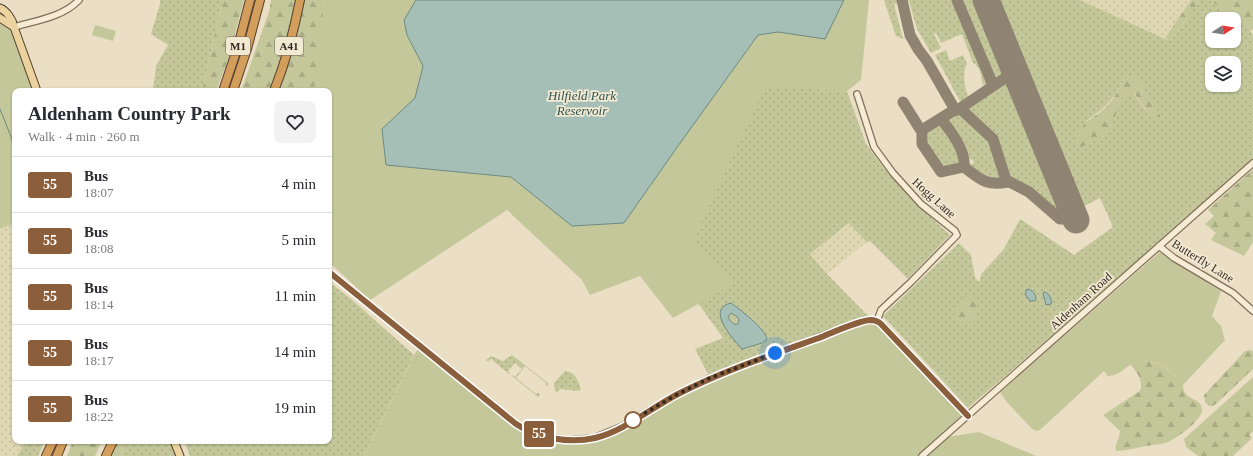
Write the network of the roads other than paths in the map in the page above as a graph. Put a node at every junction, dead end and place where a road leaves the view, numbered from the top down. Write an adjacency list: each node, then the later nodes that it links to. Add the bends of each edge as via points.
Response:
1 (0, 0): 6 (main road)
2 (79, 0): 8 (street, via 64,11)
3 (250, 0): 10 (highway, M1)
4 (260, 0): 11 (highway, M1)
5 (300, 0): 12 (highway, A41, via 292,36)
6 (0, 4)
7 (1, 14): 8 (main road)
8 (14, 27): 9 (main road)
9 (37, 88)
10 (224, 88)
11 (234, 88)
12 (275, 88)
13 (857, 94): 18 (street, Hogg Lane, via 874,147 921,204 957,235 881,310)
14 (1253, 163): 15 (street, Aldenham Road)
15 (1159, 246): 17 (street, Butterfly Lane, via 1233,293); 19 (street, Aldenham Road)
16 (332, 274): 18 (street, via 516,424 534,433 570,440 604,435 716,375 868,320)
17 (1253, 311)
18 (876, 321): 19 (street)
19 (968, 416): 28 (street, Aldenham Road)
20 (52, 444): 24 (highway)
21 (62, 444): 25 (highway)
22 (112, 444): 26 (highway)
23 (175, 444): 27 (main road)
24 (46, 456)
25 (57, 456)
26 (106, 456)
27 (180, 456)
28 (922, 456)

